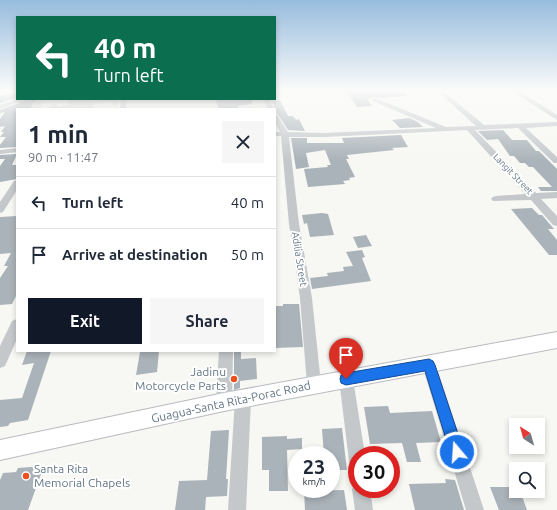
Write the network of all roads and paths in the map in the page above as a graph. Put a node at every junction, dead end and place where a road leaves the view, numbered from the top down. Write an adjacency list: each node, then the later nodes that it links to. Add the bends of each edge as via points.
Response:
1 (410, 114): 8 (street)
2 (466, 114): 6 (street)
3 (276, 120): 9 (street)
4 (557, 124): 5 (street)
5 (519, 125): 6 (street); 12 (street)
6 (481, 126): 7 (street)
7 (468, 127): 8 (street); 15 (street, Langit Street)
8 (445, 128): 9 (street, via 324,135)
9 (280, 134): 25 (street, Adilia Street, via 306,298)
10 (16, 150): 11 (street)
11 (0, 152)
12 (557, 161)
13 (16, 186): 17 (street)
14 (557, 195): 15 (street)
15 (534, 196): 16 (street); 18 (street, Langit Street)
16 (496, 199)
17 (0, 210)
18 (557, 222)
19 (14, 339): 22 (street)
20 (557, 340): 23 (main road, Guagua-Santa Rita-Porac Road)
21 (226, 352): 27 (street)
22 (0, 361)
23 (429, 365): 24 (main road, Guagua-Santa Rita-Porac Road); 33 (street)
24 (346, 379): 25 (main road, Guagua-Santa Rita-Porac Road); 28 (street)
25 (314, 384): 26 (main road, Guagua-Santa Rita-Porac Road)
26 (243, 399): 27 (main road, Guagua-Santa Rita-Porac Road); 31 (street)
27 (224, 402): 29 (main road, Guagua-Santa Rita-Porac Road)
28 (355, 446)
29 (0, 450)
30 (362, 498): 32 (street)
31 (237, 510)
32 (364, 510)
33 (475, 510)

